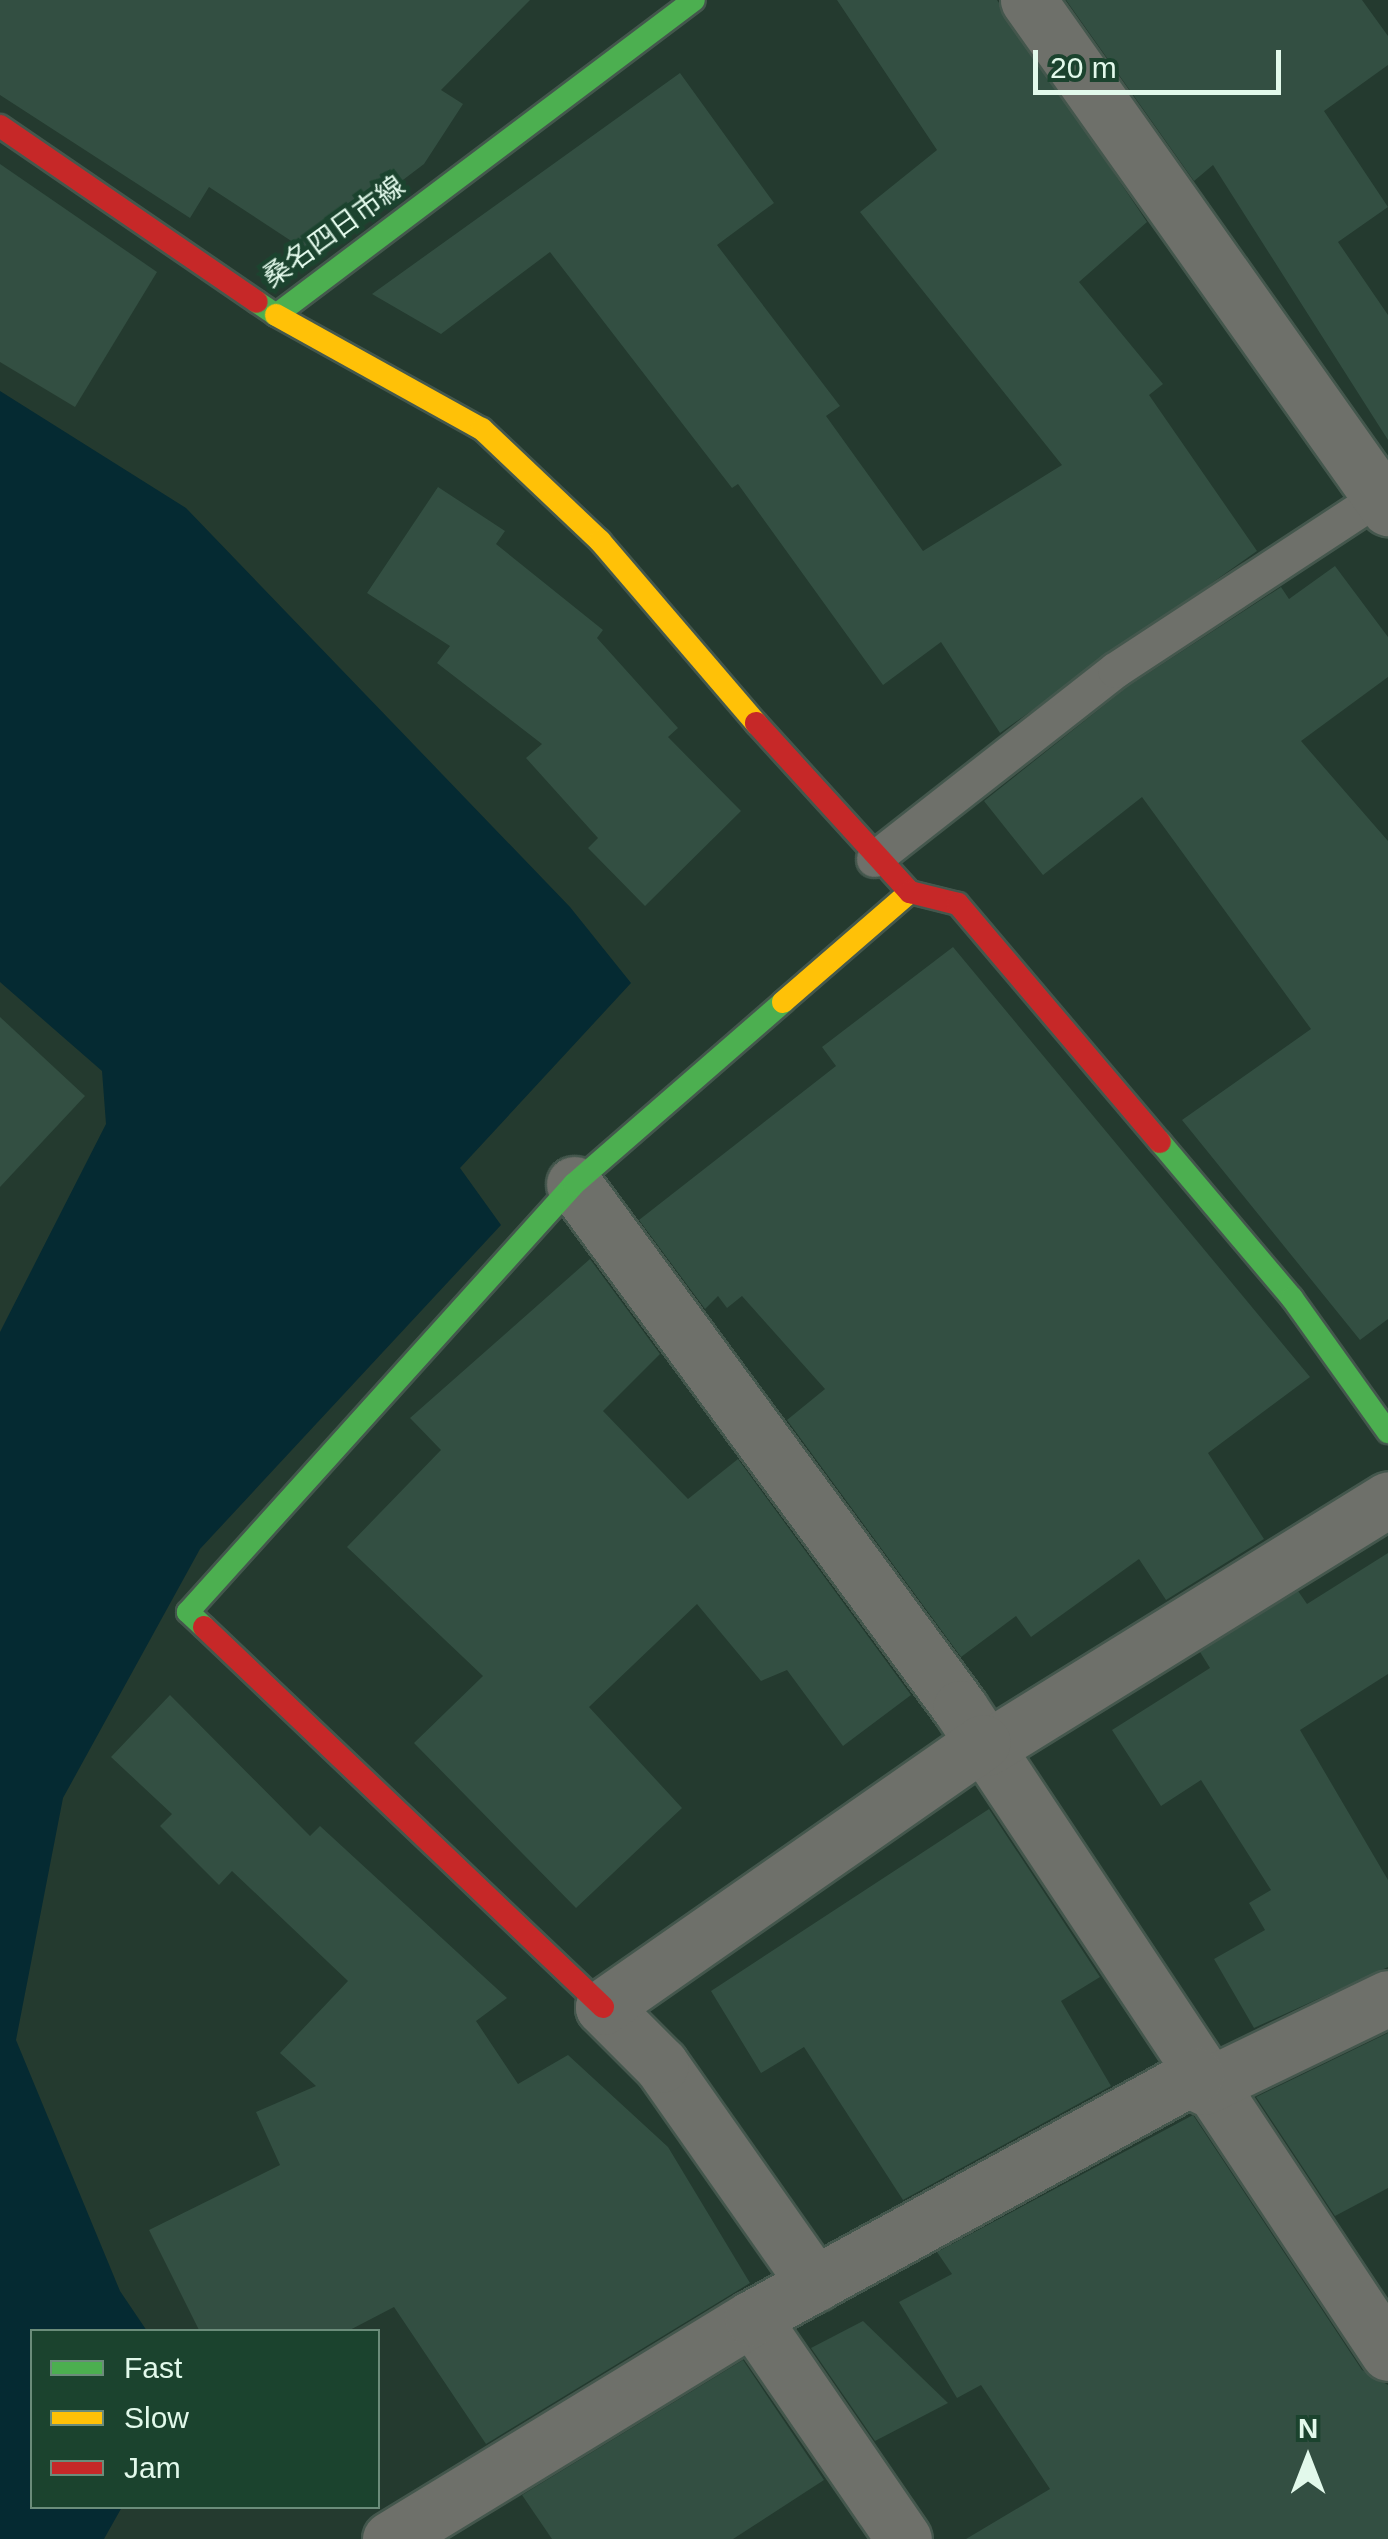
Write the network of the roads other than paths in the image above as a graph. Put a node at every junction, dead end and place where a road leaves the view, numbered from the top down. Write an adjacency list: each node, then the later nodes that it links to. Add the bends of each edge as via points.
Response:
1 (694, 0): 4 (street, 桑名四日市線)
2 (1028, 0): 5 (street)
3 (0, 126): 4 (street, 桑名四日市線)
4 (276, 315): 6 (street, via 482,429 600,541)
5 (1385, 499): 6 (lane, via 1115,670)
6 (874, 859): 7 (street)
7 (910, 892): 8 (street); 9 (street, via 958,904 1292,1298)
8 (574, 1184): 11 (street); 13 (street, via 188,1612)
9 (1388, 1432)
10 (1388, 1499): 11 (street)
11 (985, 1745): 13 (street); 14 (street)
12 (1388, 1998): 14 (street)
13 (603, 2007): 15 (street, via 661,2065)
14 (1200, 2081): 15 (street); 17 (street)
15 (815, 2284): 16 (street)
16 (752, 2318): 18 (street); 19 (street)
17 (1388, 2353)
18 (390, 2539)
19 (904, 2539)

